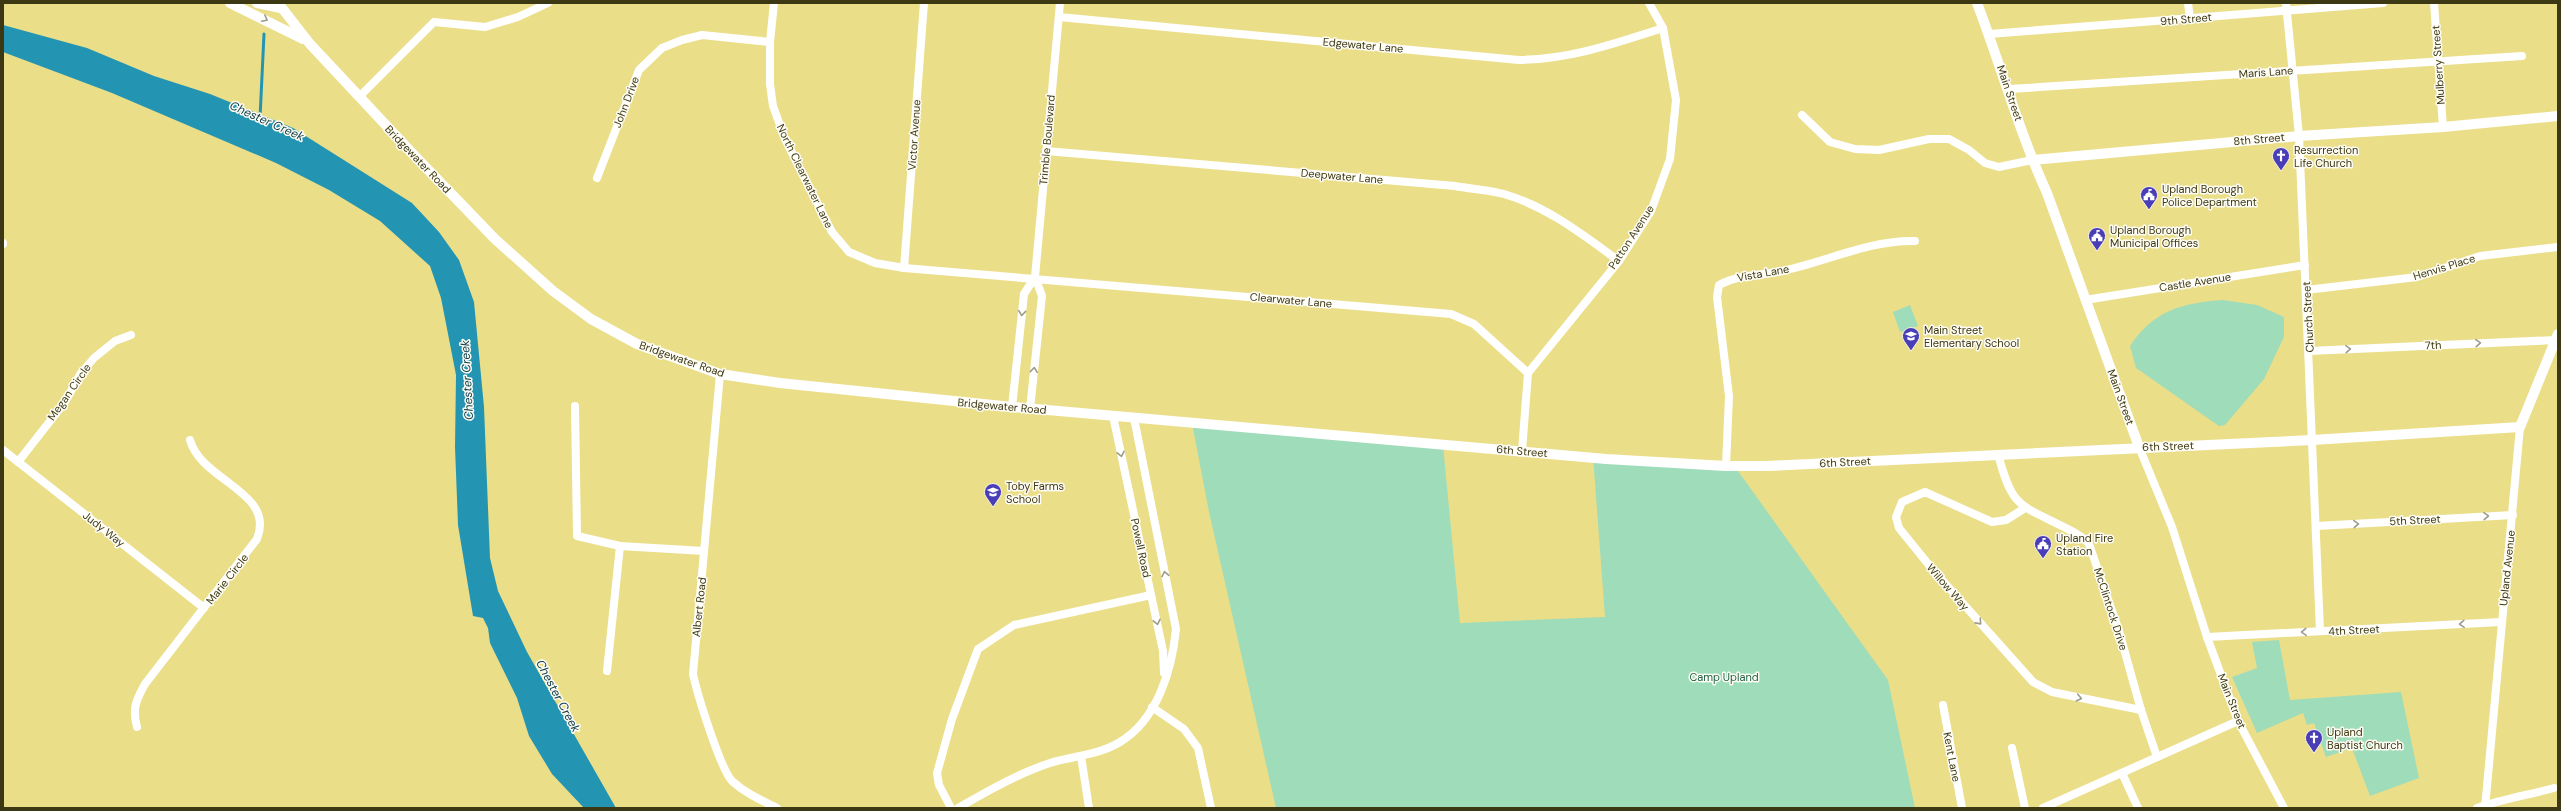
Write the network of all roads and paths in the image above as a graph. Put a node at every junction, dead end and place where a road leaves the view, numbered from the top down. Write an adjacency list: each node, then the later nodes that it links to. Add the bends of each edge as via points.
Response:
1 (230, 3): 19 (street, one-way to 19, via 286,29)
2 (257, 3): 12 (street, Bridgewater Road)
3 (548, 3): 24 (street, via 518,17 485,27 434,22)
4 (774, 3): 18 (street, North Clearwater Lane)
5 (924, 3): 36 (street, Victor Avenue)
6 (1060, 3): 14 (street, Trimble Boulevard)
7 (1648, 3): 16 (street, Patton Avenue)
8 (1977, 3): 17 (street, Main Street)
9 (2188, 3): 15 (street)
10 (2383, 3): 13 (street, 9th Street)
11 (2434, 3): 21 (street, Mulberry Street)
12 (280, 5): 19 (street, Bridgewater Road)
13 (2286, 6): 15 (street, 9th Street); 22 (street, Church Street)
14 (1059, 17): 16 (street, Edgewater Lane, via 1518,60 1550,60 1589,52); 29 (street, Trimble Boulevard)
15 (2190, 19): 17 (street, 9th Street)
16 (1663, 28): 34 (street, Patton Avenue, via 1676,100 1670,159 1651,211)
17 (1989, 34): 23 (street, Main Street)
18 (770, 42): 31 (street, John Drive, via 702,36 662,48 638,70); 36 (street, North Clearwater Lane, via 773,106 785,139 832,232 849,252 875,263)
19 (310, 44): 24 (street, Bridgewater Road)
20 (2522, 56): 21 (street, Maris Lane)
21 (2437, 61): 22 (street, Maris Lane); 27 (street, Mulberry Street)
22 (2292, 71): 23 (street, Maris Lane); 28 (street, Church Street)
23 (2009, 88): 30 (street, Main Street)
24 (359, 97): 44 (street, Bridgewater Road, via 495,239 553,291 592,319 637,344)
25 (1802, 115): 30 (street, via 1830,142 1855,149 1879,150 1929,140 1949,139 1985,163 1999,167)
26 (2558, 116): 27 (street, 8th Street)
27 (2443, 127): 28 (street, 8th Street)
28 (2299, 136): 30 (street, 8th Street); 35 (street, Church Street)
29 (1046, 151): 34 (street, Deepwater Lane, via 1455,186 1503,194 1536,206 1565,222); 37 (street, Trimble Boulevard)
30 (2032, 160): 39 (street, Main Street, via 2047,193)
31 (597, 178)
32 (1915, 241): 59 (street, Vista Lane, via 1892,240 1782,271 1732,278 1719,285 1717,297 1729,396)
33 (2558, 247): 38 (street, Henvis Place, via 2480,256 2417,277)
34 (1619, 261): 43 (street, Patton Avenue)
35 (2305, 265): 38 (street, Church Street); 39 (street, Castle Avenue)
36 (904, 268): 37 (street, North Clearwater Lane)
37 (1035, 277): 43 (street, Clearwater Lane, via 1451,314 1474,324); 46 (street, Trimble Boulevard, one-way to 46, via 1024,294); 47 (street, Trimble Boulevard, one-way to 37, via 1042,296)
38 (2306, 290): 42 (street, Church Street)
39 (2085, 300): 54 (street, Main Street)
40 (131, 335): 58 (street, Megan Circle, via 115,341 94,358 81,373 65,402)
41 (2557, 337): 42 (street, 7th, one-way to 41); 51 (street, Upland Avenue)
42 (2309, 351): 53 (street, Church Street)
43 (1528, 372): 56 (street)
44 (720, 374): 46 (street, Bridgewater Road, via 780,383); 64 (street, Albert Road)
45 (575, 406): 63 (street, via 578,536)
46 (1012, 407): 47 (street, Bridgewater Road)
47 (1030, 409): 48 (street, Bridgewater Road)
48 (1113, 416): 49 (street, Bridgewater Road); 65 (street, Powell Road, one-way to 65)
49 (1134, 418): 50 (street, Bridgewater Road); 71 (street, Powell Road, one-way to 49, via 1173,652 1176,628)
50 (1171, 421): 56 (street, 6th Street)
51 (2520, 427): 53 (street, 6th Street); 61 (street, Upland Avenue)
52 (190, 440): 66 (street, Marie Circle, via 193,450 202,462 254,504 260,515 262,528 257,539)
53 (2312, 440): 54 (street, 6th Street); 62 (street, Church Street)
54 (2139, 447): 57 (street, 6th Street); 69 (street, Main Street, via 2172,527)
55 (3, 450): 58 (street, Judy Way)
56 (1522, 451): 59 (street, 6th Street)
57 (1998, 454): 59 (street, 6th Street); 60 (street, McClintock Drive, via 2012,496)
58 (18, 462): 66 (street, Judy Way)
59 (1726, 466)
60 (2025, 508): 74 (street, McClintock Drive, via 2080,536 2089,544 2119,632); 74 (street, Willow Way, one-way to 74, via 2006,520 1992,522 1925,492 1902,502 1896,517 1899,528 1933,570 2033,682 2052,692)
61 (2513, 515): 62 (street, 5th Street, one-way to 61); 67 (street, Upland Avenue)
62 (2317, 526): 68 (street, Church Street)
63 (620, 546): 64 (street); 70 (street)
64 (704, 551): 83 (street, Albert Road, via 693,674 698,695 731,779 745,791)
65 (1151, 595): 71 (street, Powell Road, one-way to 71, via 1164,651); 84 (street, via 1014,625 978,649 952,719 937,773 939,785)
66 (204, 608): 76 (street, Marie Circle, via 137,698 133,712)
67 (2501, 622): 68 (street, 4th Street, one-way to 68); 82 (street, Upland Avenue)
68 (2320, 631): 69 (street, 4th Street, one-way to 69)
69 (2207, 637): 75 (street, Main Street)
70 (607, 671)
71 (1165, 680): 72 (street, Powell Road)
72 (1152, 706): 78 (street, Powell Road, via 1139,726 1120,742); 87 (street, via 1184,729 1198,748)
73 (1943, 706): 88 (street, Kent Lane)
74 (2140, 710): 79 (street, McClintock Drive)
75 (2238, 721): 79 (street); 92 (street, Main Street)
76 (137, 727)
77 (2012, 748): 89 (street)
78 (1081, 756): 85 (street, Powell Road, via 1052,762 1018,775); 86 (street)
79 (2158, 757): 80 (street)
80 (2122, 773): 90 (street); 91 (street)
81 (2554, 788): 82 (street)
82 (2482, 807)
83 (777, 808)
84 (951, 808)
85 (958, 808)
86 (1089, 808)
87 (1211, 808)
88 (1962, 808)
89 (2025, 808)
90 (2043, 808)
91 (2138, 808)
92 (2284, 808)

